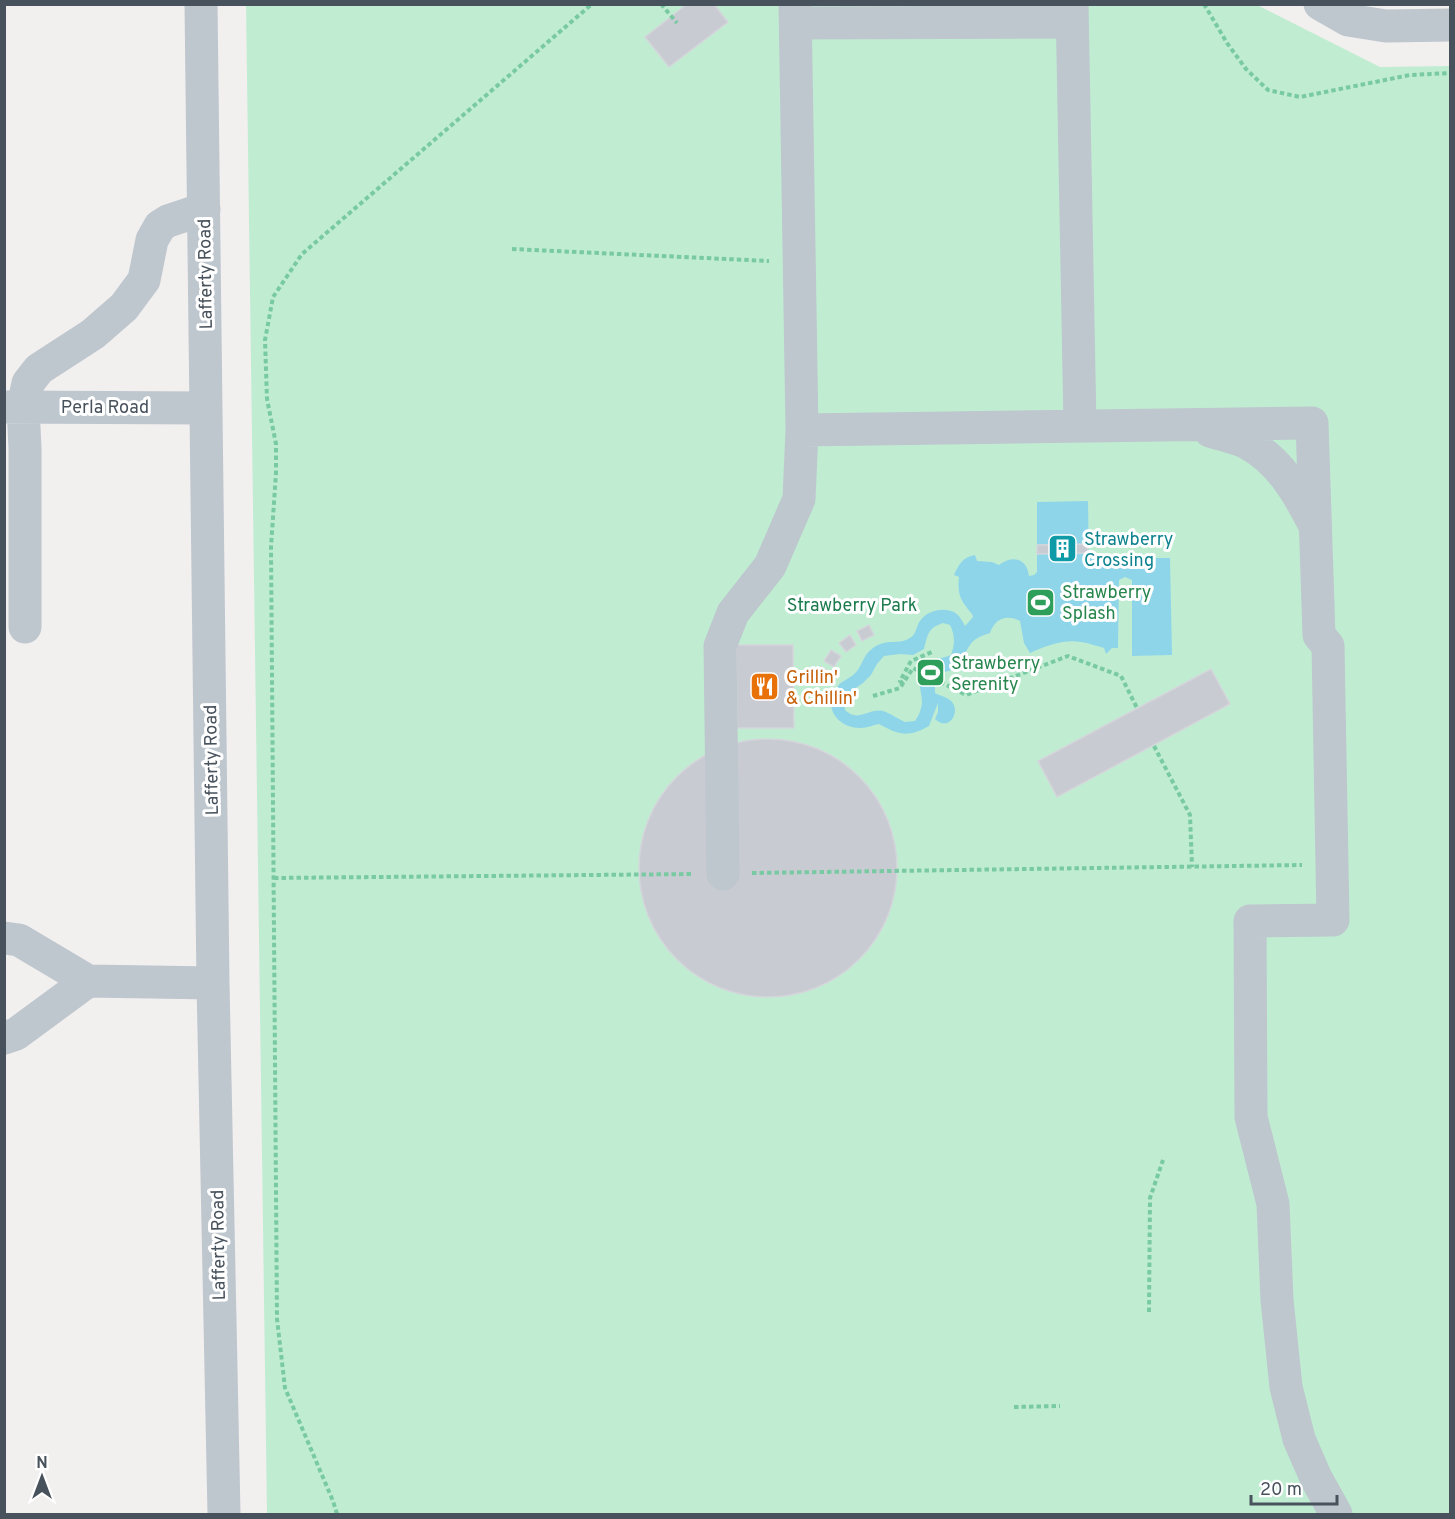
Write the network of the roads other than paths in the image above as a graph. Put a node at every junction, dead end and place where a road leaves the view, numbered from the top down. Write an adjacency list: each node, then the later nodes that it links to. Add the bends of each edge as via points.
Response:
1 (201, 4): 6 (street, Lafferty Road)
2 (1320, 4): 5 (street, via 1348,20 1377,25)
3 (1072, 13): 4 (street); 10 (street)
4 (796, 14): 11 (street)
5 (1450, 25)
6 (204, 209): 7 (street, via 159,226 144,280 124,307 93,334 39,369); 8 (street, Lafferty Road)
7 (14, 407): 8 (street, Perla Road); 13 (street, via 25,447)
8 (207, 408): 17 (street, Lafferty Road)
9 (1191, 425): 10 (street); 12 (street, via 1245,442 1266,456 1286,476); 12 (street, via 1312,423)
10 (1080, 426): 11 (street)
11 (802, 430): 14 (street, via 799,499 770,566 733,613 720,646)
12 (1316, 528): 20 (street, via 1319,635 1328,646 1333,920 1250,921 1251,1117 1273,1204 1286,1387 1299,1439)
13 (25, 627)
14 (723, 874)
15 (4, 938): 16 (street, via 19,940)
16 (88, 981): 17 (street); 18 (street, via 16,1034)
17 (213, 983): 19 (street, Lafferty Road)
18 (4, 1038)
19 (224, 1515)
20 (1336, 1515)

